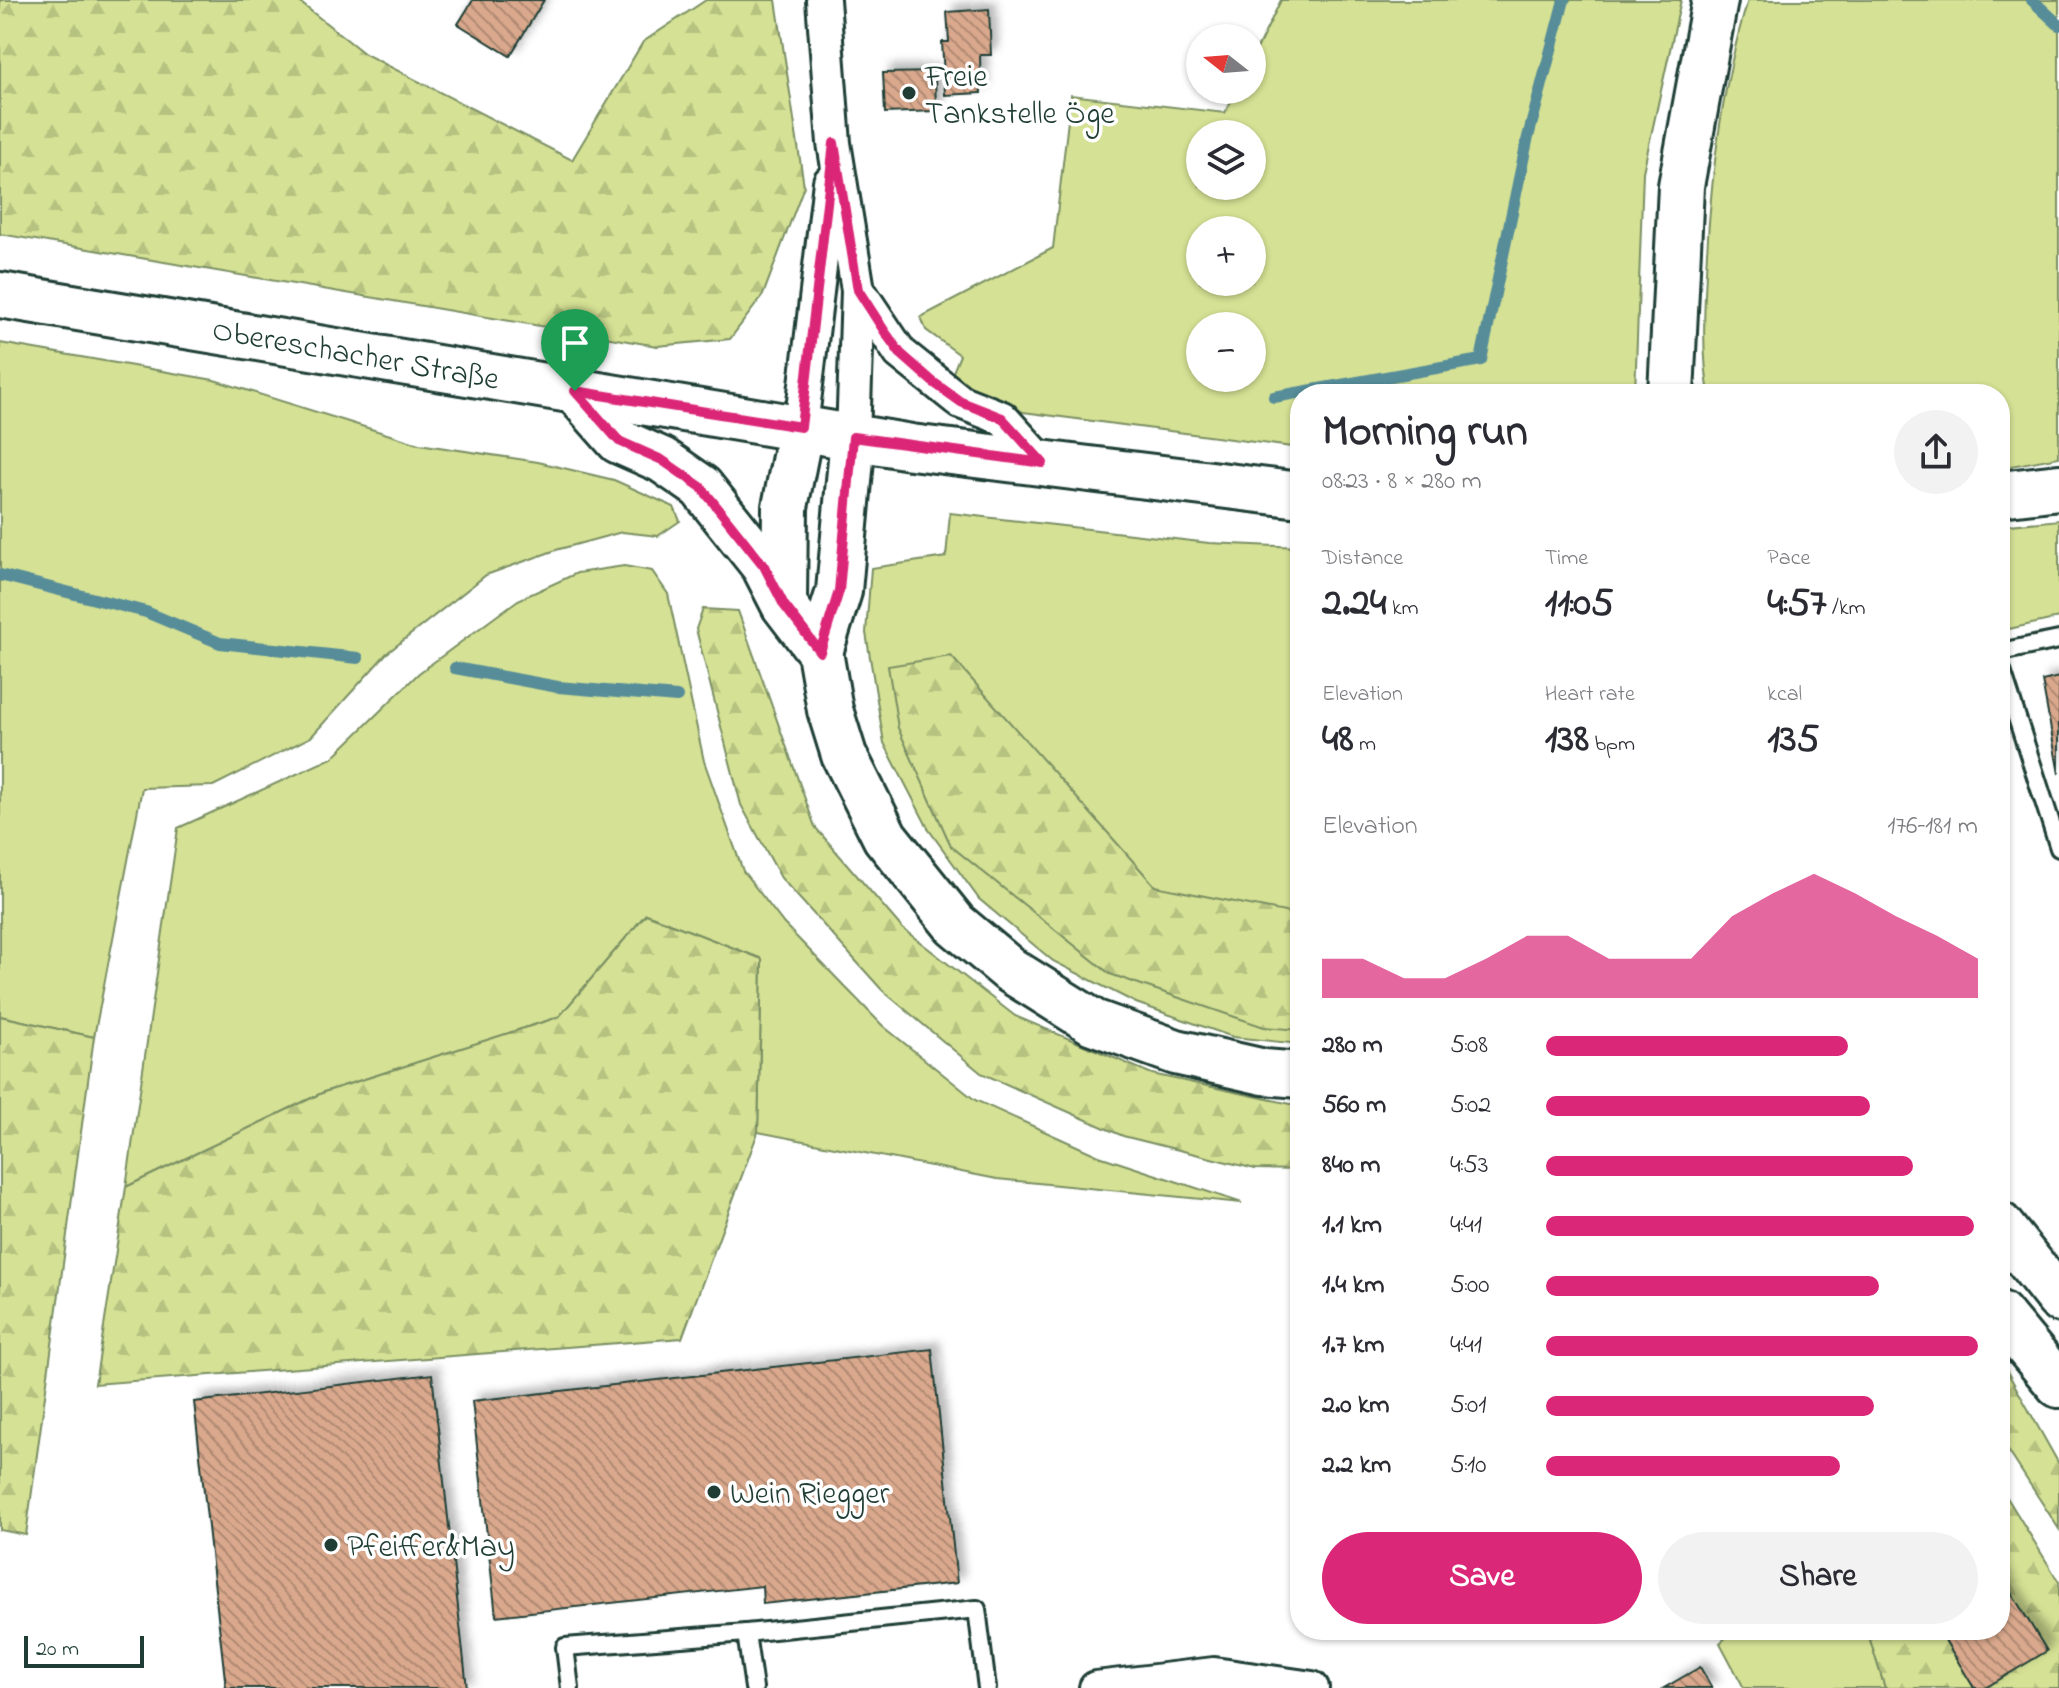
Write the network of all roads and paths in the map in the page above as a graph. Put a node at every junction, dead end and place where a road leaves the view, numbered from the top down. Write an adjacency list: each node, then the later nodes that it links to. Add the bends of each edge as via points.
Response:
1 (823, 0): 3 (street)
2 (1715, 0): 6 (street, via 1681,186)
3 (834, 143): 4 (street); 8 (street)
4 (858, 290): 9 (street); 10 (street, via 900,353 961,402 1002,418)
5 (0, 295): 7 (street, Obereschacher Straße)
6 (1671, 384)
7 (575, 391): 8 (street, Obereschacher Straße); 14 (street, via 619,441 662,460 701,487 764,566)
8 (801, 427): 9 (street, Obereschacher Straße); 14 (street, via 785,507)
9 (853, 437): 10 (street, Obereschacher Straße); 17 (street, via 839,591)
10 (1043, 463): 13 (street, Obereschacher Straße)
11 (2059, 487): 12 (street)
12 (2010, 493)
13 (1290, 494)
14 (784, 605): 17 (street)
15 (2059, 640): 16 (lane)
16 (2010, 650)
17 (820, 652): 20 (street, via 844,755 885,837 955,924 1010,970 1093,1022 1176,1052)
18 (2010, 696): 19 (lane)
19 (2059, 848)
20 (1290, 1074)
21 (2010, 1238): 22 (street)
22 (2059, 1299)
23 (2010, 1326): 24 (street)
24 (2059, 1385)
25 (746, 1633): 27 (lane, via 565,1647); 28 (lane); 29 (lane, via 977,1609)
26 (1214, 1681): 30 (street); 31 (street)
27 (570, 1688)
28 (754, 1688)
29 (987, 1688)
30 (1096, 1688)
31 (1312, 1688)

